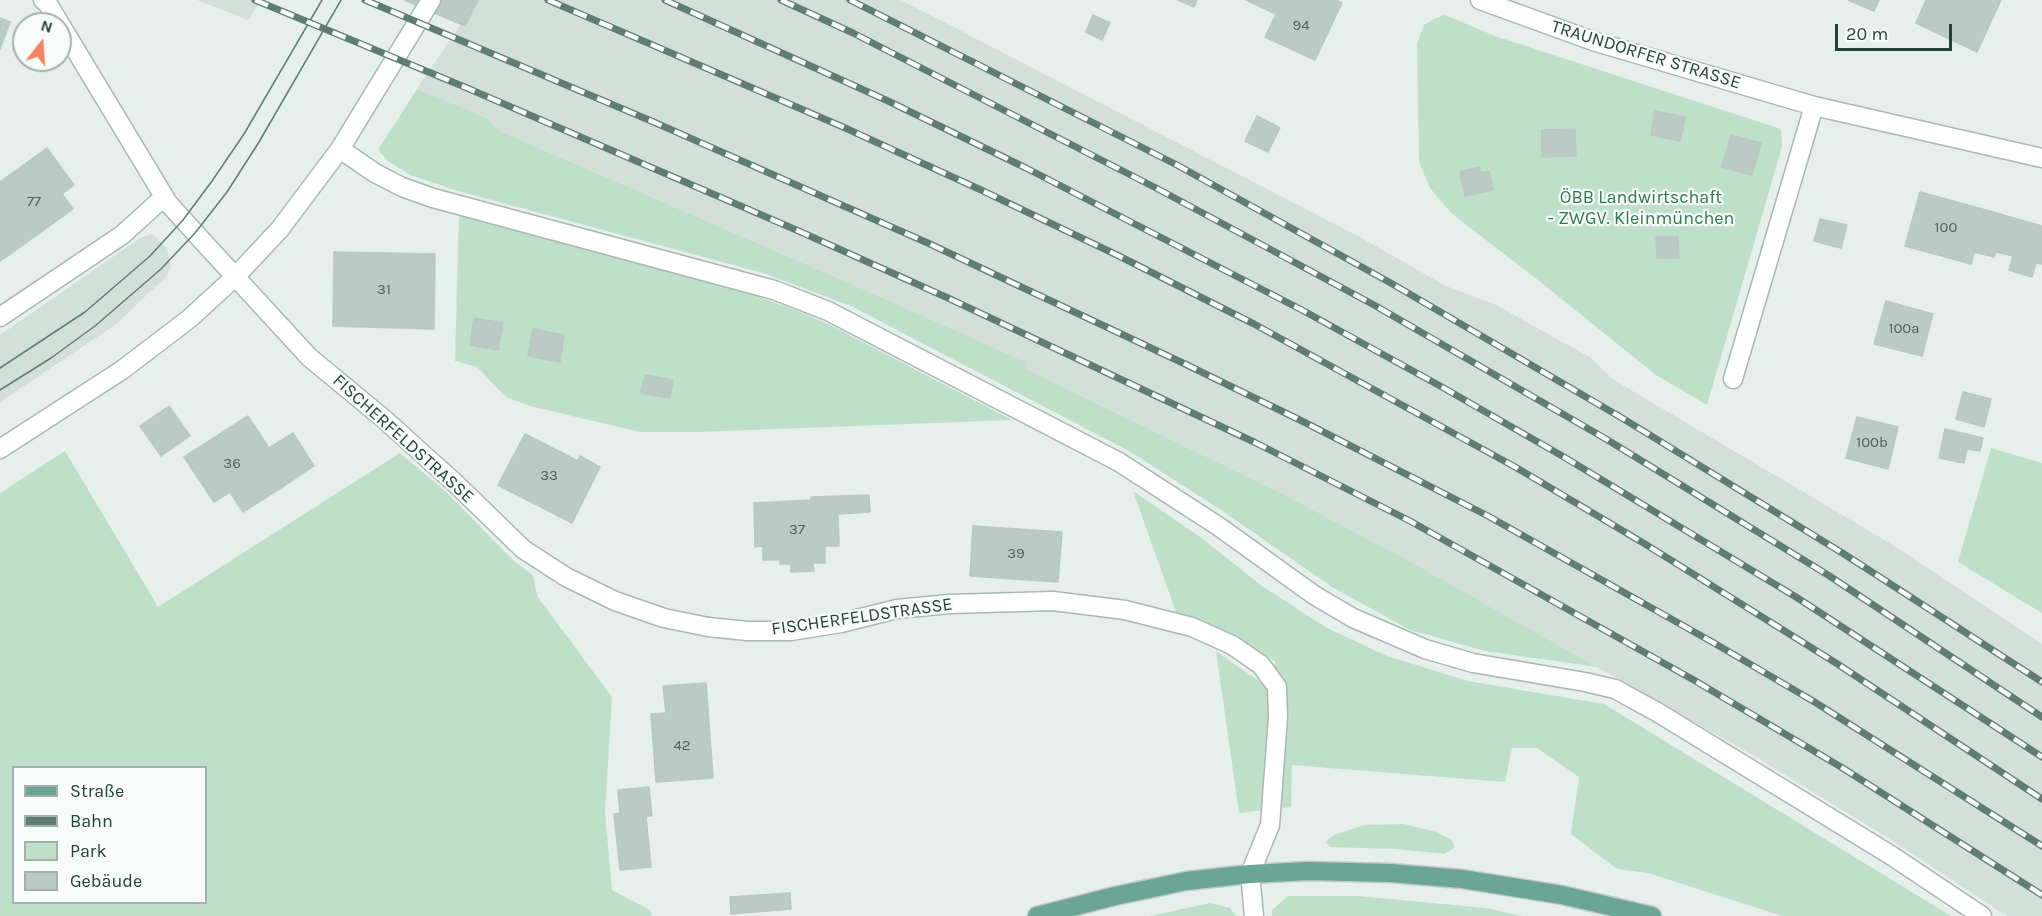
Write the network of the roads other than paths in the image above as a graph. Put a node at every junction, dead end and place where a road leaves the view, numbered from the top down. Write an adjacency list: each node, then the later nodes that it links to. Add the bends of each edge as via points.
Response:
1 (43, 0): 4 (street, FISCHERFELDSTRASSE)
2 (431, 0): 7 (street)
3 (1480, 0): 6 (street, TRAUNDORFER STRASSE, via 1593,41)
4 (53, 12)
5 (72, 44): 9 (street, FISCHERFELDSTRASSE)
6 (1814, 105): 8 (street, TRAUNDORFER STRASSE); 12 (street)
7 (340, 149): 10 (street, via 280,229); 18 (street, via 375,173 433,198 774,290 828,311 1119,462 1314,595 1388,635 1473,663 1615,689)
8 (2042, 158)
9 (164, 197): 10 (street, FISCHERFELDSTRASSE); 11 (street, via 122,235)
10 (236, 276): 13 (street, via 189,319 122,369); 14 (street, FISCHERFELDSTRASSE, via 309,357 376,412 523,549 566,578 615,601 664,618 747,631 791,631 897,609 950,603 1053,601 1125,610 1192,627 1232,645 1262,665 1277,687 1270,825)
11 (0, 316)
12 (1733, 379)
13 (0, 449)
14 (1250, 874): 15 (main road, via 1186,881); 16 (street); 17 (main road, via 1309,871 1462,879)
15 (1037, 916)
16 (1254, 916)
17 (1652, 916)
18 (1982, 916)

